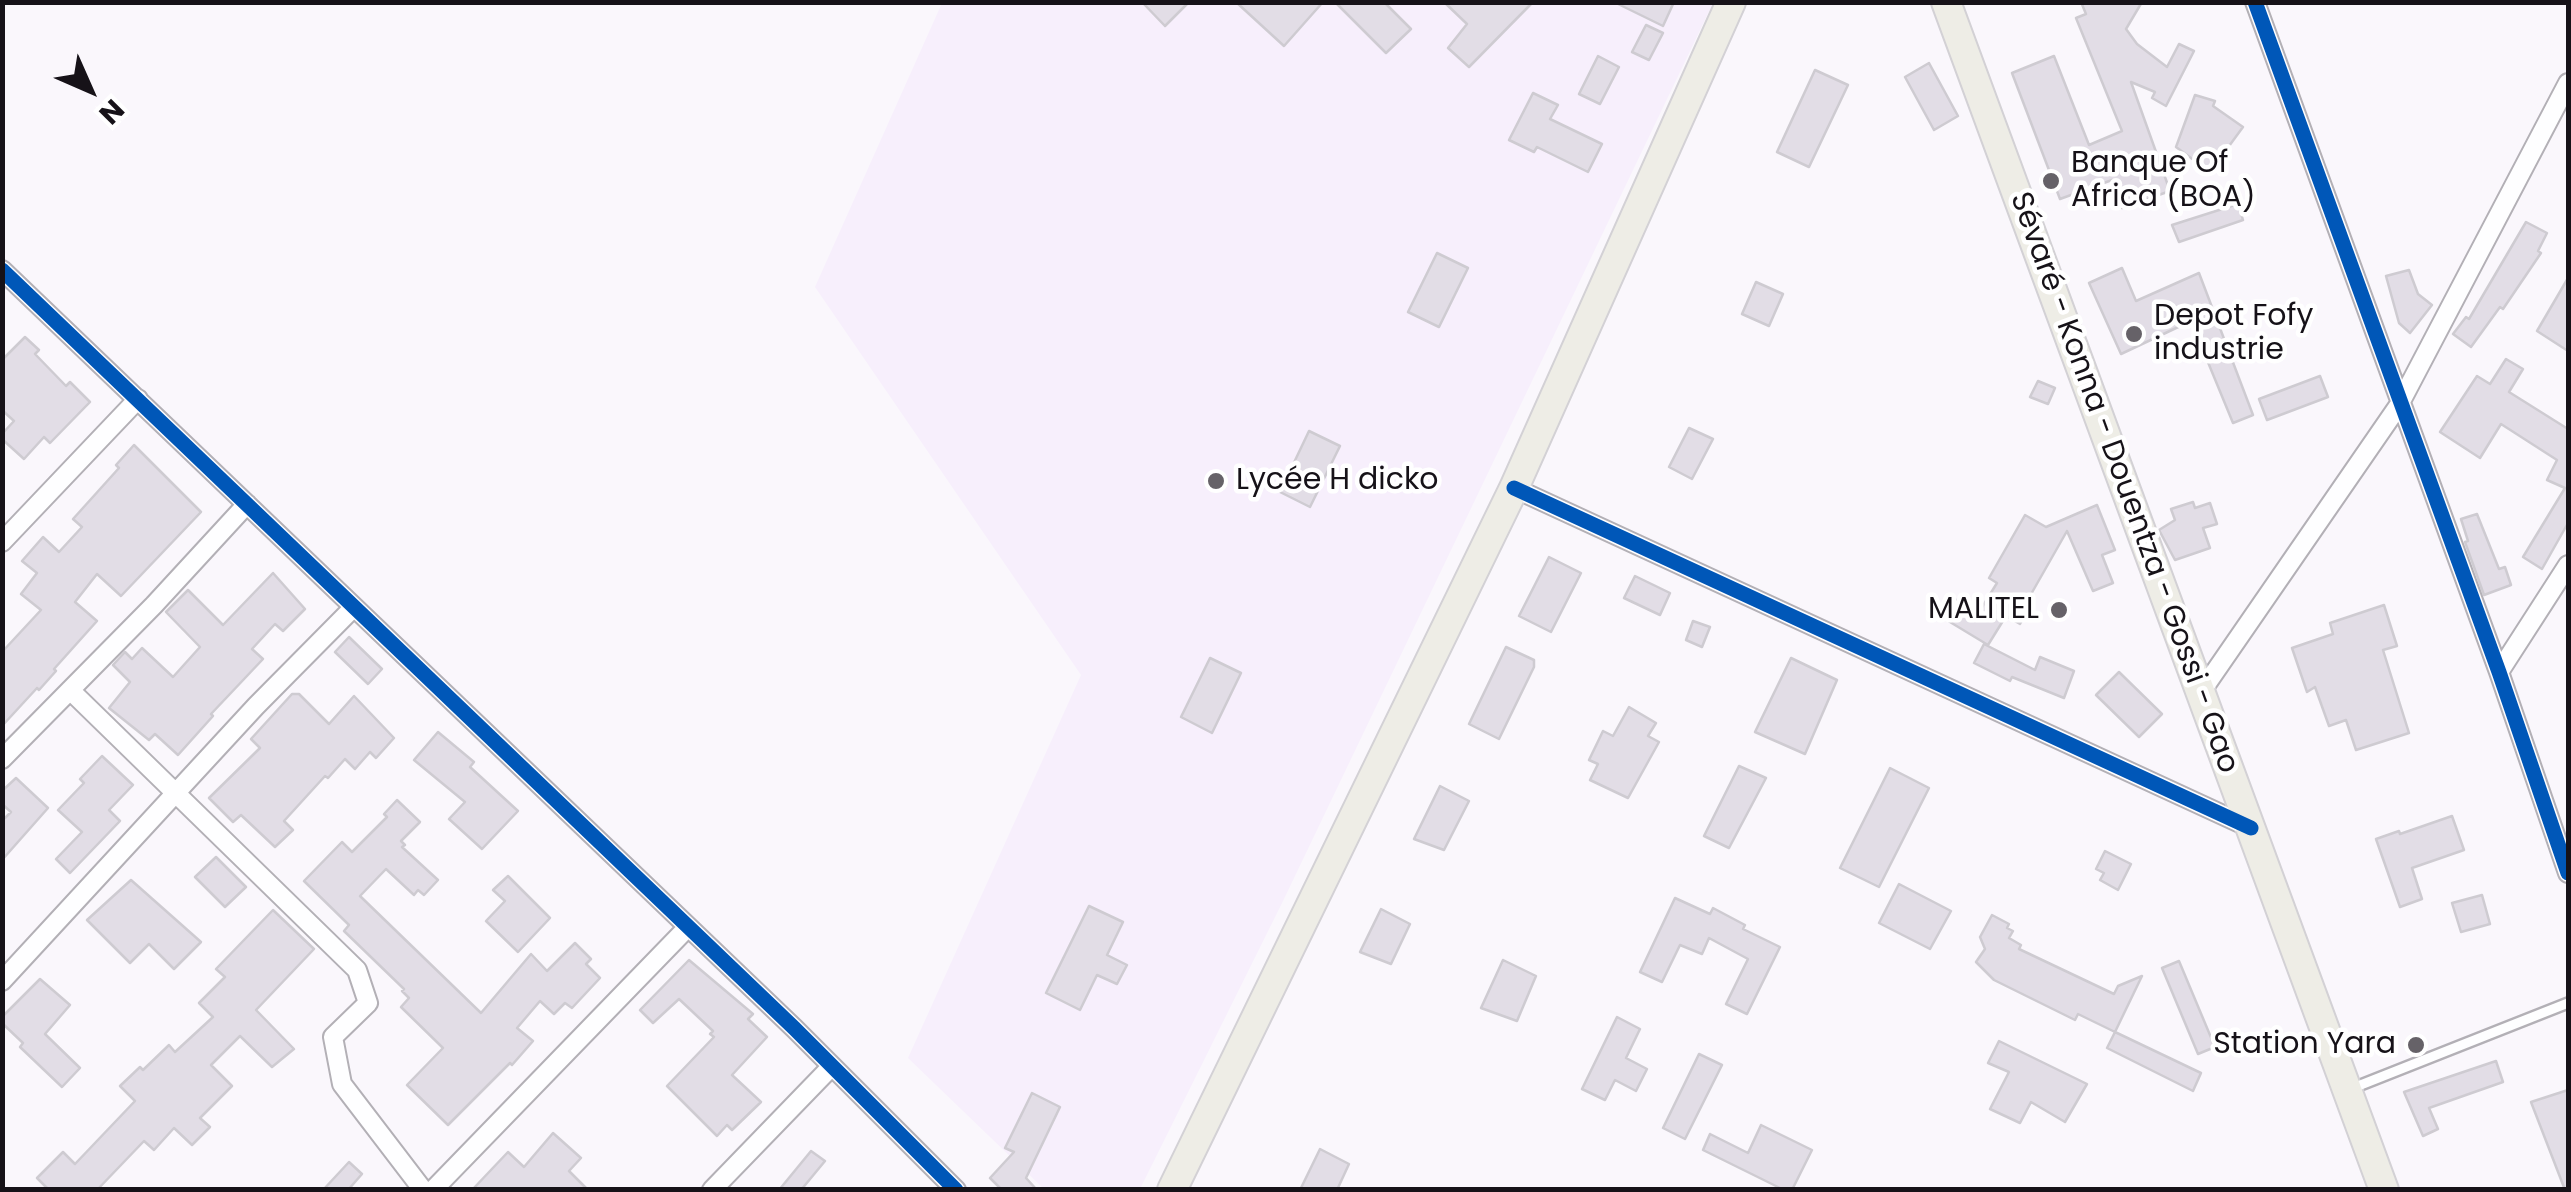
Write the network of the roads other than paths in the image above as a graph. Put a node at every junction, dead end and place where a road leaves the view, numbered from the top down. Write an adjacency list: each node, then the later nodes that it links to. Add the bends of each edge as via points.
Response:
1 (1732, 2): 8 (main road)
2 (1946, 2): 15 (main road, Sévaré - Konna - Douentza - Gossi - Gao)
3 (2255, 2): 7 (street)
4 (2568, 82): 7 (street)
5 (2, 270): 6 (street)
6 (138, 400): 9 (street); 10 (street)
7 (2399, 404): 13 (street); 15 (street)
8 (1514, 488): 18 (street); 29 (main road)
9 (247, 504): 12 (street); 14 (street)
10 (2, 542)
11 (2568, 565): 13 (street)
12 (354, 607): 17 (street); 20 (street)
13 (2499, 672): 19 (street)
14 (70, 690): 16 (street); 17 (street)
15 (2201, 692): 18 (main road, Sévaré - Konna - Douentza - Gossi - Gao)
16 (2, 758)
17 (176, 794): 21 (street); 25 (street, via 357,970 368,1003 334,1037 342,1084)
18 (2252, 828): 24 (main road, Sévaré - Konna - Douentza - Gossi - Gao)
19 (2568, 873)
20 (688, 927): 23 (street); 26 (street)
21 (2, 981)
22 (2568, 1003): 24 (lane)
23 (832, 1066): 27 (street); 28 (street)
24 (2346, 1090): 30 (main road, Sévaré - Konna - Douentza - Gossi - Gao)
25 (423, 1190)
26 (433, 1190)
27 (712, 1190)
28 (956, 1190)
29 (1172, 1190)
30 (2384, 1190)

